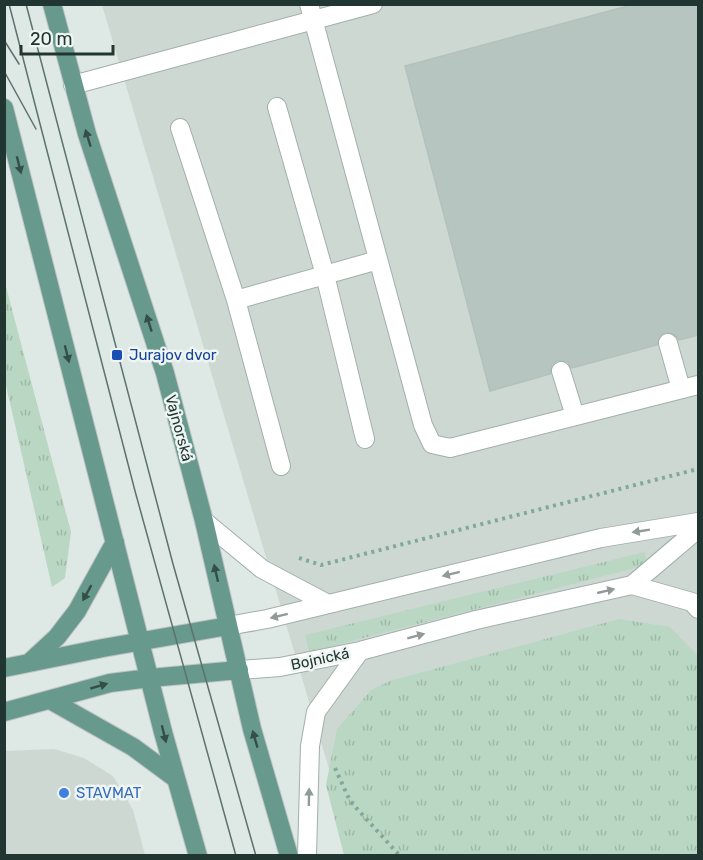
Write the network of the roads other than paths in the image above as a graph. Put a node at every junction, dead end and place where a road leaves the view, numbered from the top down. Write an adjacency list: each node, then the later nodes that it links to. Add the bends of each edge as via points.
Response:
1 (52, 4): 4 (main road, Vajnorská)
2 (373, 4): 3 (street)
3 (311, 13): 4 (street); 8 (street)
4 (73, 85): 17 (main road, Vajnorská, one-way to 4, via 165,373)
5 (277, 107): 9 (street)
6 (4, 108): 20 (main road, one-way to 20)
7 (180, 128): 10 (street)
8 (378, 260): 9 (street); 14 (street, via 423,425 432,444 450,448)
9 (325, 275): 10 (street); 15 (street)
10 (236, 300): 16 (street)
11 (668, 343): 13 (street)
12 (561, 371): 14 (street)
13 (690, 387): 14 (street)
14 (576, 416)
15 (365, 439)
16 (281, 466)
17 (204, 521): 22 (street, via 262,569); 24 (main road, Vajnorská, one-way to 17)
18 (699, 522): 22 (street, one-way to 22, via 601,537)
19 (699, 529): 21 (street, Bojnická)
20 (115, 542): 25 (main road); 27 (main road, one-way to 27, via 77,611)
21 (632, 585): 23 (street, Bojnická, via 692,602); 26 (street, Bojnická, one-way to 21)
22 (328, 603): 24 (street, one-way to 24)
23 (699, 609)
24 (228, 626): 25 (main road); 29 (main road, Vajnorská)
25 (140, 641): 27 (main road); 30 (main road)
26 (360, 651): 29 (street, Bojnická, via 280,667); 36 (street, one-way to 26, via 310,746 316,712)
27 (30, 662): 28 (main road)
28 (4, 668)
29 (239, 670): 30 (main road, Bojnická); 35 (main road, Vajnorská, one-way to 29)
30 (150, 678): 31 (main road, Bojnická, one-way to 30, via 110,683); 33 (main road, one-way to 33)
31 (50, 700): 32 (main road, Bojnická); 33 (main road, via 133,747)
32 (4, 712)
33 (175, 778): 34 (main road)
34 (198, 855)
35 (289, 855)
36 (307, 855)

